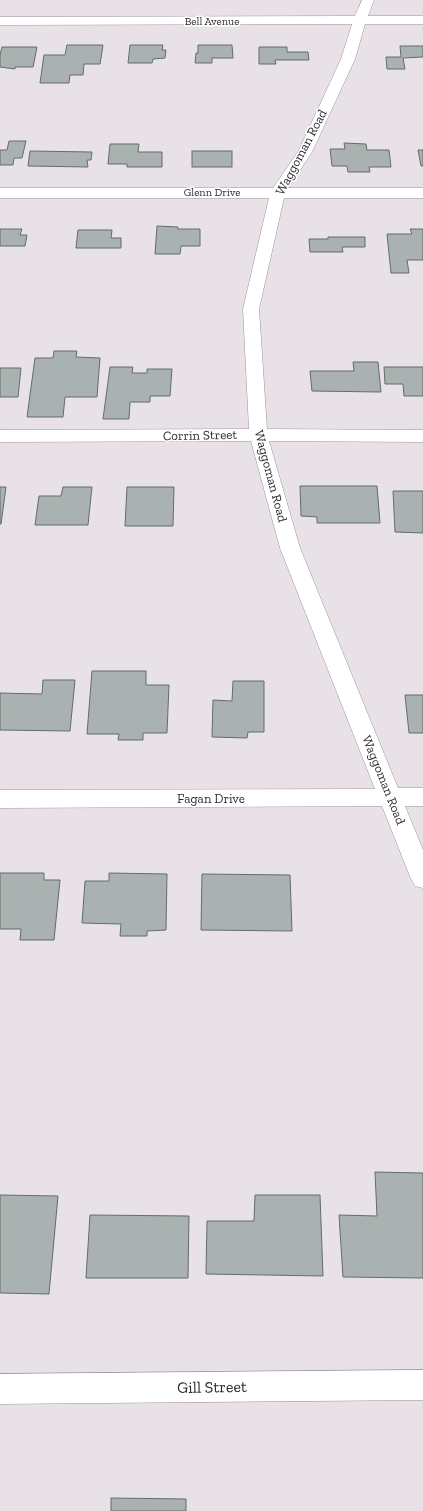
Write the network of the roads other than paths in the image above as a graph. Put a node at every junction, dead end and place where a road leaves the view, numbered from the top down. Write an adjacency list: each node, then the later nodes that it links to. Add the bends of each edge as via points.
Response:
1 (368, 0): 2 (street, Waggoman Road)
2 (360, 20): 3 (street, Bell Avenue); 4 (street, Bell Avenue); 5 (street, Waggoman Road, via 348,59 305,152)
3 (423, 20)
4 (0, 21)
5 (278, 192): 6 (street, Glenn Drive); 7 (street, Glenn Drive); 8 (street, Waggoman Road, via 251,309)
6 (0, 193)
7 (423, 193)
8 (258, 434): 9 (street, Corrin Street); 10 (street, Corrin Street); 11 (street, Waggoman Road, via 290,548)
9 (0, 436)
10 (423, 436)
11 (391, 797): 12 (street, Fagan Drive); 13 (street, Fagan Drive); 14 (street, Waggoman Road)
12 (423, 797)
13 (0, 799)
14 (423, 879)
15 (423, 1384): 16 (street, Gill Street)
16 (0, 1389)

